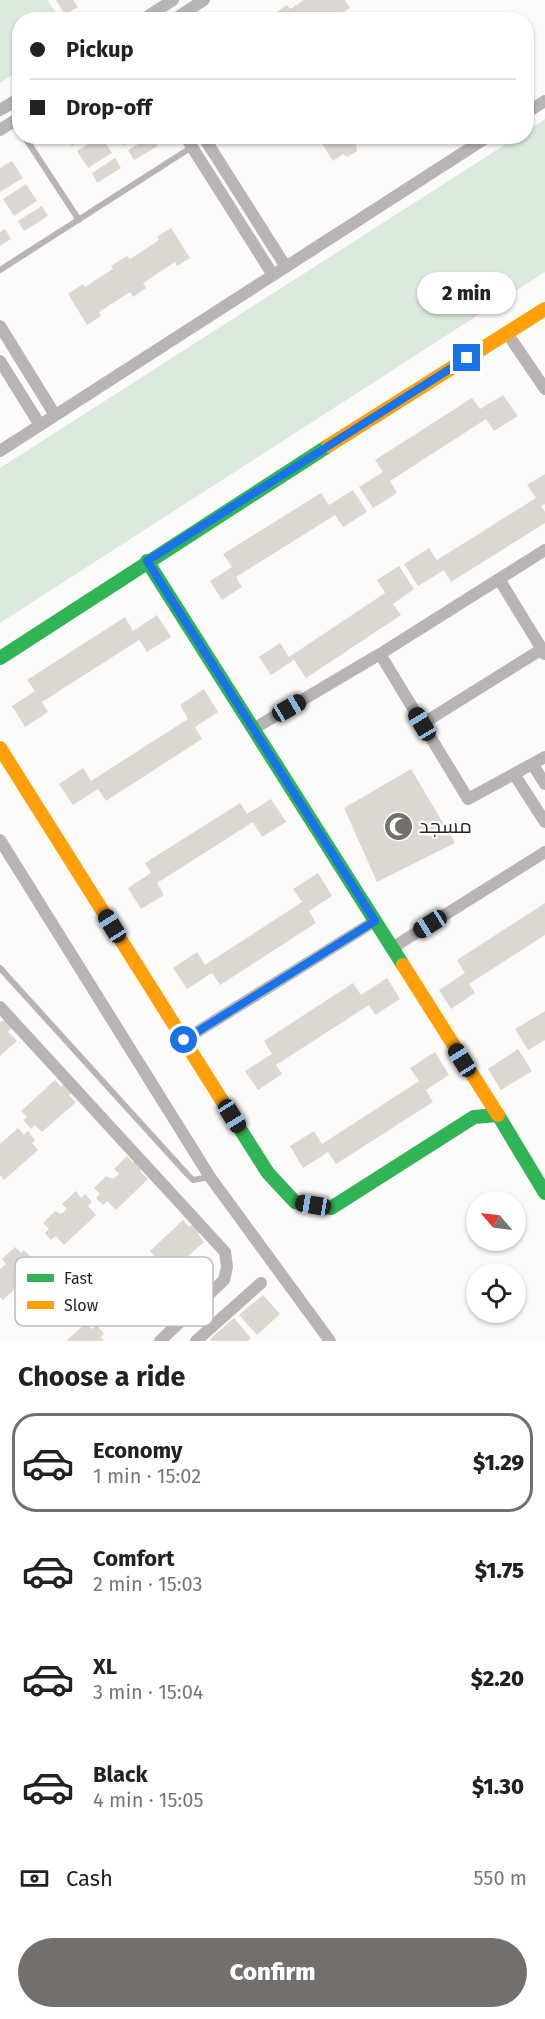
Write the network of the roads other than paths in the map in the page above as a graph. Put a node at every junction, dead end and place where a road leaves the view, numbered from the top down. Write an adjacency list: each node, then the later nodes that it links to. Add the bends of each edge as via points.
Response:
1 (173, 0): 3 (street)
2 (204, 0): 4 (street)
3 (154, 12)
4 (185, 12)
5 (29, 144): 10 (lane)
6 (186, 144): 10 (lane)
7 (190, 144): 13 (street)
8 (207, 144): 11 (street)
9 (477, 144): 11 (street)
10 (79, 220): 12 (lane)
11 (285, 267): 13 (street)
12 (0, 270)
13 (273, 275): 19 (street)
14 (545, 309): 16 (street)
15 (0, 327): 19 (street)
16 (507, 333): 18 (street); 23 (street)
17 (0, 361): 20 (street)
18 (545, 389)
19 (56, 415): 20 (street)
20 (40, 425): 21 (street)
21 (0, 451)
22 (545, 550): 24 (street)
23 (147, 561): 27 (street); 29 (street)
24 (498, 579): 25 (street); 26 (street)
25 (544, 651): 28 (street)
26 (380, 654): 28 (street); 29 (street)
27 (0, 658)
28 (422, 724): 33 (street, via 468,799)
29 (253, 729): 38 (street)
30 (0, 748): 42 (street)
31 (545, 757): 32 (street)
32 (533, 765): 33 (street); 34 (street)
33 (514, 774): 35 (street)
34 (545, 784)
35 (545, 822)
36 (0, 840): 44 (street)
37 (545, 852): 39 (street)
38 (375, 921): 39 (street); 42 (street)
39 (392, 948): 43 (street)
40 (0, 968): 44 (lane, via 193,1180)
41 (0, 1007): 47 (street, via 225,1252 224,1280)
42 (184, 1040): 43 (street, via 268,1173 295,1202 331,1208 474,1117)
43 (498, 1115): 45 (street)
44 (210, 1177): 51 (street)
45 (545, 1192)
46 (261, 1283): 49 (street)
47 (213, 1290)
48 (176, 1326): 50 (street)
49 (198, 1340)
50 (160, 1341)
51 (330, 1341)

